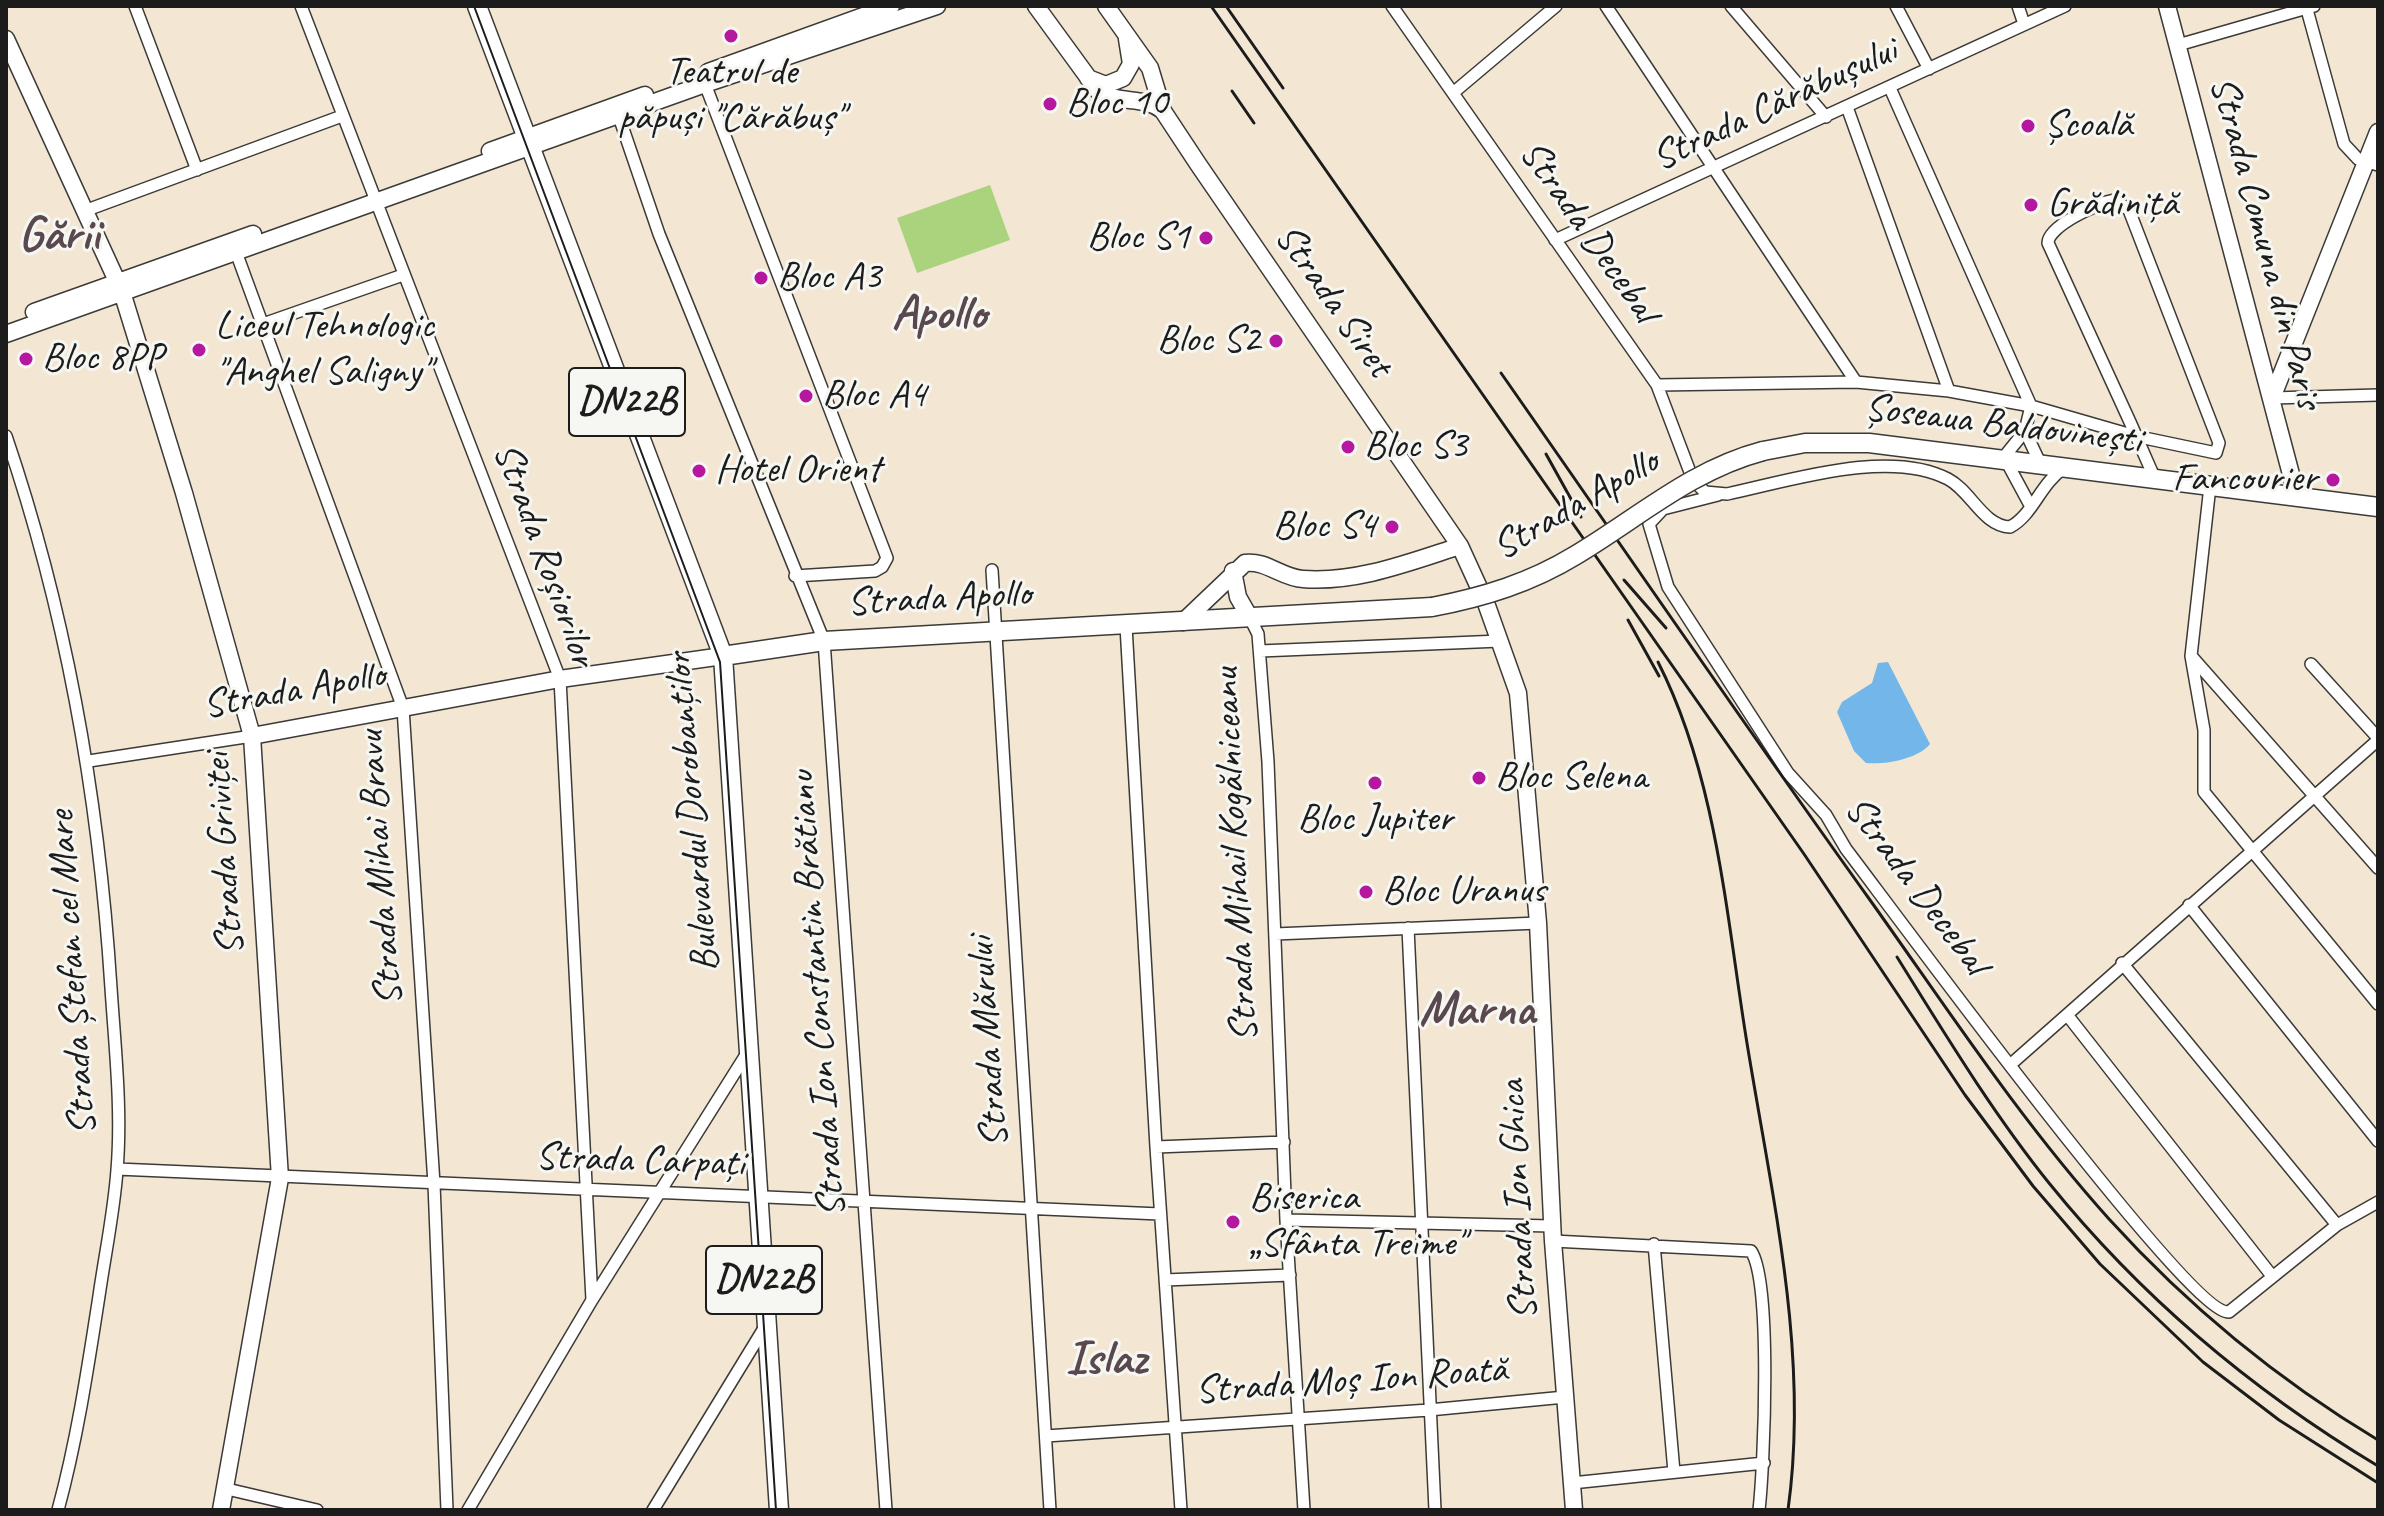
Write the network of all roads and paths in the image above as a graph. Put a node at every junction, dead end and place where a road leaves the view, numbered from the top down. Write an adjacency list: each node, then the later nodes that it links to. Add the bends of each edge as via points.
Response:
1 (135, 6): 34 (street)
2 (301, 6): 29 (street, Strada Roșiorilor)
3 (477, 6): 32 (main road, Bulevardul Dorobanților / DN22B)
4 (891, 6): 27 (street)
5 (937, 6): 23 (street)
6 (1392, 6): 25 (street, Strada Decebal)
7 (1556, 6): 25 (street)
8 (1606, 6): 35 (street)
9 (1731, 6): 30 (street)
10 (1896, 6): 21 (street)
11 (2018, 6): 17 (street)
12 (2065, 6): 17 (street, Strada Cărăbușului)
13 (2167, 6): 20 (street, Strada Comuna din Paris)
14 (2309, 7): 20 (street); 33 (street, via 2344,144)
15 (1106, 8): 18 (street, Strada Siret)
16 (1042, 10): 22 (street)
17 (2024, 24): 21 (street, Strada Cărăbușului)
18 (1127, 36): 22 (street, via 1131,64 1123,78 1106,85); 28 (street, Strada Siret, via 1154,76)
19 (6, 39): 37 (street, Strada Griviței)
20 (2178, 45): 49 (street, Strada Comuna din Paris)
21 (1929, 69): 24 (street, Strada Cărăbușului)
22 (1087, 77): 28 (street, via 1102,94)
23 (705, 84): 27 (street); 67 (street, via 887,558 875,571)
24 (1890, 88): 26 (street, Strada Cărăbușului); 50 (street)
25 (1453, 93): 38 (street, Strada Decebal)
26 (1847, 107): 30 (street, Strada Cărăbușului); 47 (street)
27 (617, 111): 32 (street); 67 (street, Strada Ion Constantin Brătianu, via 659,234)
28 (1163, 111): 64 (street, Strada Siret)
29 (342, 116): 34 (street); 36 (street, Strada Roșiorilor)
30 (1826, 117): 35 (street, Strada Cărăbușului)
31 (2378, 132): 33 (street)
32 (529, 143): 36 (street); 76 (main road, Bulevardul Dorobanților / DN22B)
33 (2372, 164): 49 (street)
34 (197, 170): 37 (street)
35 (1712, 170): 38 (street, Strada Cărăbușului); 45 (street)
36 (375, 197): 39 (street); 40 (street, Strada Roșiorilor); 41 (street)
37 (87, 210): 41 (street, Strada Griviței)
38 (1555, 240): 46 (street, Strada Decebal)
39 (236, 252): 41 (street); 43 (street, Strada Mihai Bravu)
40 (403, 275): 43 (street); 79 (street, Strada Roșiorilor)
41 (120, 287): 42 (street); 44 (street); 81 (street, Strada Griviței)
42 (6, 322)
43 (260, 325): 80 (street, Strada Mihai Bravu)
44 (6, 334)
45 (1856, 382): 46 (street); 47 (street)
46 (1657, 385): 60 (street, Strada Decebal, via 1693,480 1705,492)
47 (1949, 391): 50 (street)
48 (2378, 395): 49 (street)
49 (2272, 398): 61 (street, Strada Comuna din Paris)
50 (2031, 406): 51 (street); 53 (street)
51 (2025, 431): 55 (street); 56 (street)
52 (6, 436): 83 (street, Strada Ștefan cel Mare, via 53,599)
53 (2135, 436): 53 (street, via 2048,243 2056,227 2108,201 2125,204 2219,443 2216,453); 58 (street)
54 (1763, 451): 55 (main road, Șoseaua Baldovinești, via 1848,442); 69 (main road, Strada Apollo, bridge, via 1694,478 1578,554 1500,592 1432,607)
55 (2004, 457): 56 (main road, Șoseaua Baldovinești); 62 (street)
56 (2040, 463): 57 (main road, Șoseaua Baldovinești)
57 (2067, 467): 58 (main road, Șoseaua Baldovinești); 62 (street, Strada Decebal, via 2047,481)
58 (2155, 479): 59 (main road, Șoseaua Baldovinești)
59 (2210, 486): 61 (main road, Șoseaua Baldovinești); 77 (street)
60 (1718, 495): 62 (street, Strada Decebal, via 1839,471 1900,468 1946,478 2002,526 2018,523); 95 (street, Strada Decebal, via 1663,509 1649,524 1668,587 1788,773 1826,815 1846,849)
61 (2297, 497): 63 (main road, Șoseaua Baldovinești)
62 (2031, 507)
63 (2378, 507)
64 (1460, 546): 66 (street, via 1346,577 1295,578 1255,562); 68 (street, Strada Siret)
65 (992, 570): 72 (street, Strada Mărului)
66 (1233, 571): 69 (street, Strada Mihail Kogălniceanu, via 1238,597); 70 (street, Strada Mihail Kogălniceanu)
67 (795, 576): 73 (street, Strada Ion Constantin Brătianu)
68 (1486, 603): 74 (street, Strada Ion Ghica)
69 (1250, 618): 70 (main road, Strada Apollo); 75 (street, Strada Mihail Kogălniceanu)
70 (1183, 622): 71 (main road, Strada Apollo)
71 (1126, 626): 72 (main road, Strada Apollo); 98 (street)
72 (995, 632): 73 (main road, Strada Apollo); 107 (street, Strada Mărului)
73 (824, 641): 76 (main road, Strada Apollo); 106 (street, Strada Ion Constantin Brătianu)
74 (1500, 641): 75 (street); 88 (street, Strada Ion Ghica, via 1523,718)
75 (1260, 651): 90 (street, Strada Mihail Kogălniceanu)
76 (723, 656): 79 (street, Strada Apollo); 94 (main road, Bulevardul Dorobanților / DN22B)
77 (2191, 656): 84 (street); 85 (street, via 2204,730 2204,792)
78 (2311, 664): 82 (street)
79 (560, 679): 80 (street, Strada Apollo); 102 (street, Strada Roșiorilor)
80 (403, 708): 81 (street, Strada Apollo); 101 (street, Strada Mihai Bravu)
81 (252, 736): 83 (street, Strada Apollo); 100 (street, Strada Griviței)
82 (2378, 739): 84 (street)
83 (89, 761): 99 (street, Strada Ștefan cel Mare, via 111,981)
84 (2317, 796): 85 (street); 86 (street)
85 (2252, 851): 87 (street); 92 (street)
86 (2378, 868)
87 (2189, 905): 91 (street); 96 (street)
88 (1538, 923): 89 (street); 112 (street, Strada Ion Ghica)
89 (1408, 928): 90 (street); 110 (street)
90 (1275, 934): 97 (street, Strada Mihail Kogălniceanu)
91 (2122, 963): 93 (street); 111 (street)
92 (2378, 1004)
93 (2068, 1016): 95 (street); 115 (street)
94 (749, 1050): 103 (street); 104 (main road, Bulevardul Dorobanților / DN22B)
95 (2010, 1065): 115 (street, Strada Decebal, via 2165,1260 2216,1308 2229,1312)
96 (2378, 1141)
97 (1284, 1142): 98 (street); 109 (street, Strada Mihail Kogălniceanu)
98 (1156, 1147): 108 (street)
99 (117, 1169): 100 (street, Strada Carpați); 128 (street, Strada Ștefan cel Mare, via 94,1330)
100 (280, 1178): 101 (street, Strada Carpați); 127 (street, Strada Griviței)
101 (434, 1184): 102 (street, Strada Carpați); 131 (street, Strada Mihai Bravu)
102 (584, 1192): 103 (street, Strada Carpați); 117 (street, Strada Roșiorilor)
103 (657, 1195): 104 (street, Strada Carpați); 117 (street)
104 (758, 1198): 106 (street, Strada Carpați); 118 (main road, Bulevardul Dorobanților / DN22B)
105 (2378, 1202): 111 (street)
106 (866, 1203): 107 (street, Strada Carpați); 135 (street, Strada Ion Constantin Brătianu)
107 (1030, 1210): 108 (street, Strada Carpați); 123 (street, Strada Mărului)
108 (1160, 1214): 116 (street)
109 (1286, 1220): 110 (street); 114 (street, Strada Mihail Kogălniceanu)
110 (1421, 1225): 112 (street); 120 (street)
111 (2337, 1225): 115 (street)
112 (1553, 1233): 113 (street); 119 (street, Strada Ion Ghica)
113 (1654, 1244): 124 (street, via 1746,1248 1754,1256 1763,1317); 125 (street)
114 (1290, 1275): 116 (street); 121 (street)
115 (2272, 1276)
116 (1165, 1280): 122 (street)
117 (592, 1300): 132 (street)
118 (767, 1324): 133 (street); 134 (main road, Bulevardul Dorobanților / DN22B)
119 (1565, 1397): 120 (street, Strada Moș Ion Roată); 126 (street, Strada Ion Ghica)
120 (1429, 1410): 121 (street, Strada Moș Ion Roată); 139 (street)
121 (1298, 1417): 122 (street, Strada Moș Ion Roată); 138 (street)
122 (1176, 1425): 123 (street, Strada Moș Ion Roată); 137 (street)
123 (1046, 1436): 136 (street, Strada Mărului)
124 (1764, 1463): 125 (street); 141 (street)
125 (1674, 1472): 126 (street)
126 (1572, 1483): 140 (street, Strada Ion Ghica)
127 (227, 1489): 129 (street, Strada Griviței); 130 (street)
128 (58, 1510)
129 (221, 1510)
130 (317, 1510)
131 (447, 1510)
132 (468, 1510)
133 (653, 1510)
134 (779, 1510)
135 (886, 1510)
136 (1050, 1510)
137 (1181, 1510)
138 (1304, 1510)
139 (1435, 1510)
140 (1574, 1510)
141 (1759, 1510)

